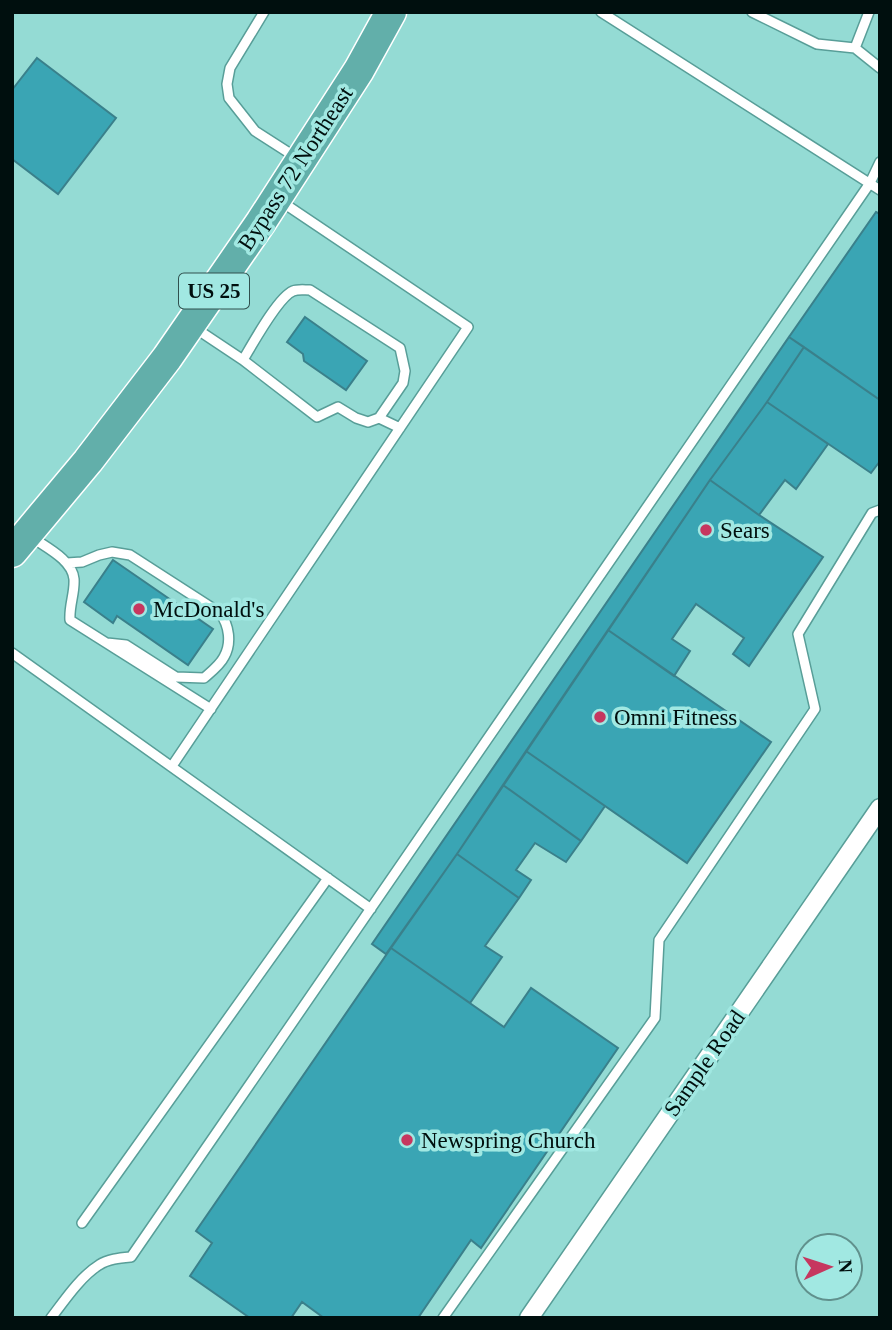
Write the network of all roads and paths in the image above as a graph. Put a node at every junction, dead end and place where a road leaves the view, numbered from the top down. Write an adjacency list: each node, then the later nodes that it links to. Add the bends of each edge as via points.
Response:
1 (264, 12): 8 (lane, via 230,68 229,98 255,131)
2 (391, 12): 8 (highway, Bypass 72 Northeast / US 25)
3 (752, 12): 6 (lane, via 817,44)
4 (869, 12): 6 (lane)
5 (603, 13): 10 (lane)
6 (855, 48): 7 (lane)
7 (880, 68)
8 (300, 161): 12 (highway, Bypass 72 Northeast / US 25)
9 (880, 162): 10 (lane)
10 (870, 183): 11 (lane); 26 (lane)
11 (880, 190)
12 (276, 198): 13 (highway, Bypass 72 Northeast / US 25); 16 (lane, via 468,327)
13 (190, 325): 14 (lane); 18 (highway, Bypass 72 Northeast / US 25)
14 (243, 360): 15 (lane, via 317,417 338,407 368,422); 15 (lane, via 281,300 290,292 310,290 400,348 403,383)
15 (379, 418): 16 (lane)
16 (400, 428): 22 (lane)
17 (880, 510): 29 (lane, via 872,513 798,634 815,709 659,940 655,1018)
18 (20, 543): 19 (lane)
19 (67, 563): 20 (lane, via 74,577 70,620); 20 (lane, via 112,552 130,555 220,613 229,636 225,656 204,678 193,679 176,677 126,645)
20 (107, 643): 22 (lane)
21 (12, 653): 23 (lane)
22 (211, 709): 23 (lane)
23 (172, 766): 25 (lane)
24 (880, 808): 30 (street, Sample Road)
25 (328, 878): 26 (lane); 27 (lane)
26 (371, 909): 28 (lane, via 131,1257 100,1264)
27 (82, 1223)
28 (51, 1318)
29 (443, 1318)
30 (529, 1318)

